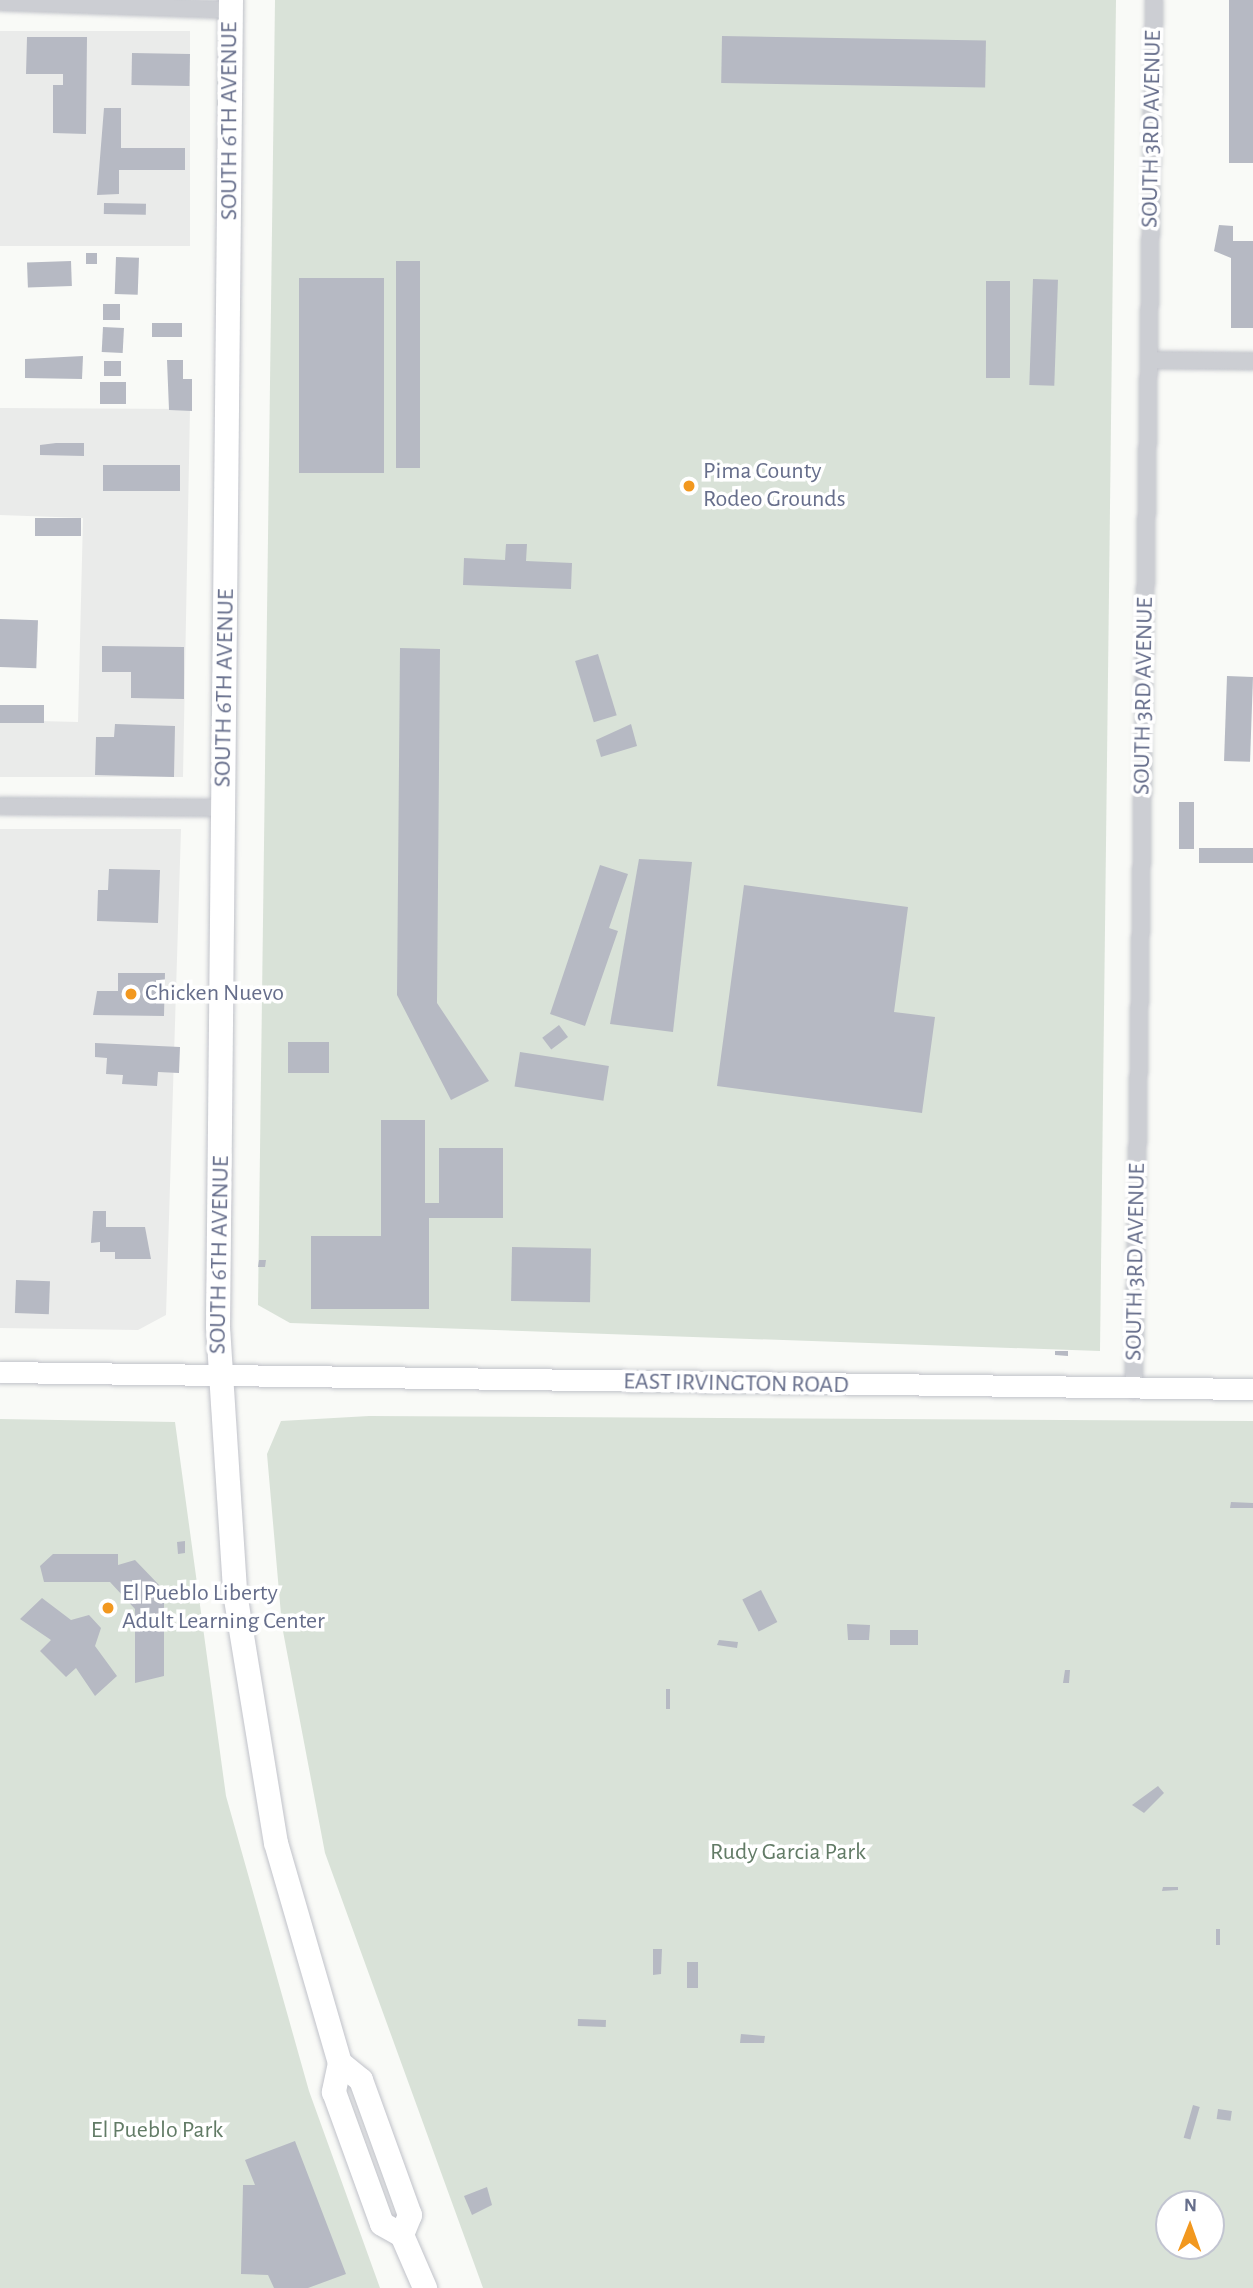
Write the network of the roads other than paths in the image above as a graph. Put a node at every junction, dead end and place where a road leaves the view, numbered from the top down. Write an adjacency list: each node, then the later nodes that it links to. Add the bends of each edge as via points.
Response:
1 (1154, 0): 4 (street, SOUTH 3RD AVENUE)
2 (0, 2): 3 (street)
3 (231, 5): 7 (main road, SOUTH 6TH AVENUE)
4 (1149, 360): 5 (street); 11 (street, SOUTH 3RD AVENUE)
5 (1253, 360)
6 (0, 806): 7 (street)
7 (223, 808): 9 (main road, SOUTH 6TH AVENUE)
8 (0, 1372): 9 (main road, EAST IRVINGTON ROAD)
9 (219, 1376): 11 (main road, EAST IRVINGTON ROAD); 12 (main road, SOUTH 6TH AVENUE, via 235,1593 276,1843 340,2063 334,2092 382,2224 402,2235)
10 (1253, 1390): 11 (main road, EAST IRVINGTON ROAD)
11 (1134, 1391)
12 (425, 2288)

